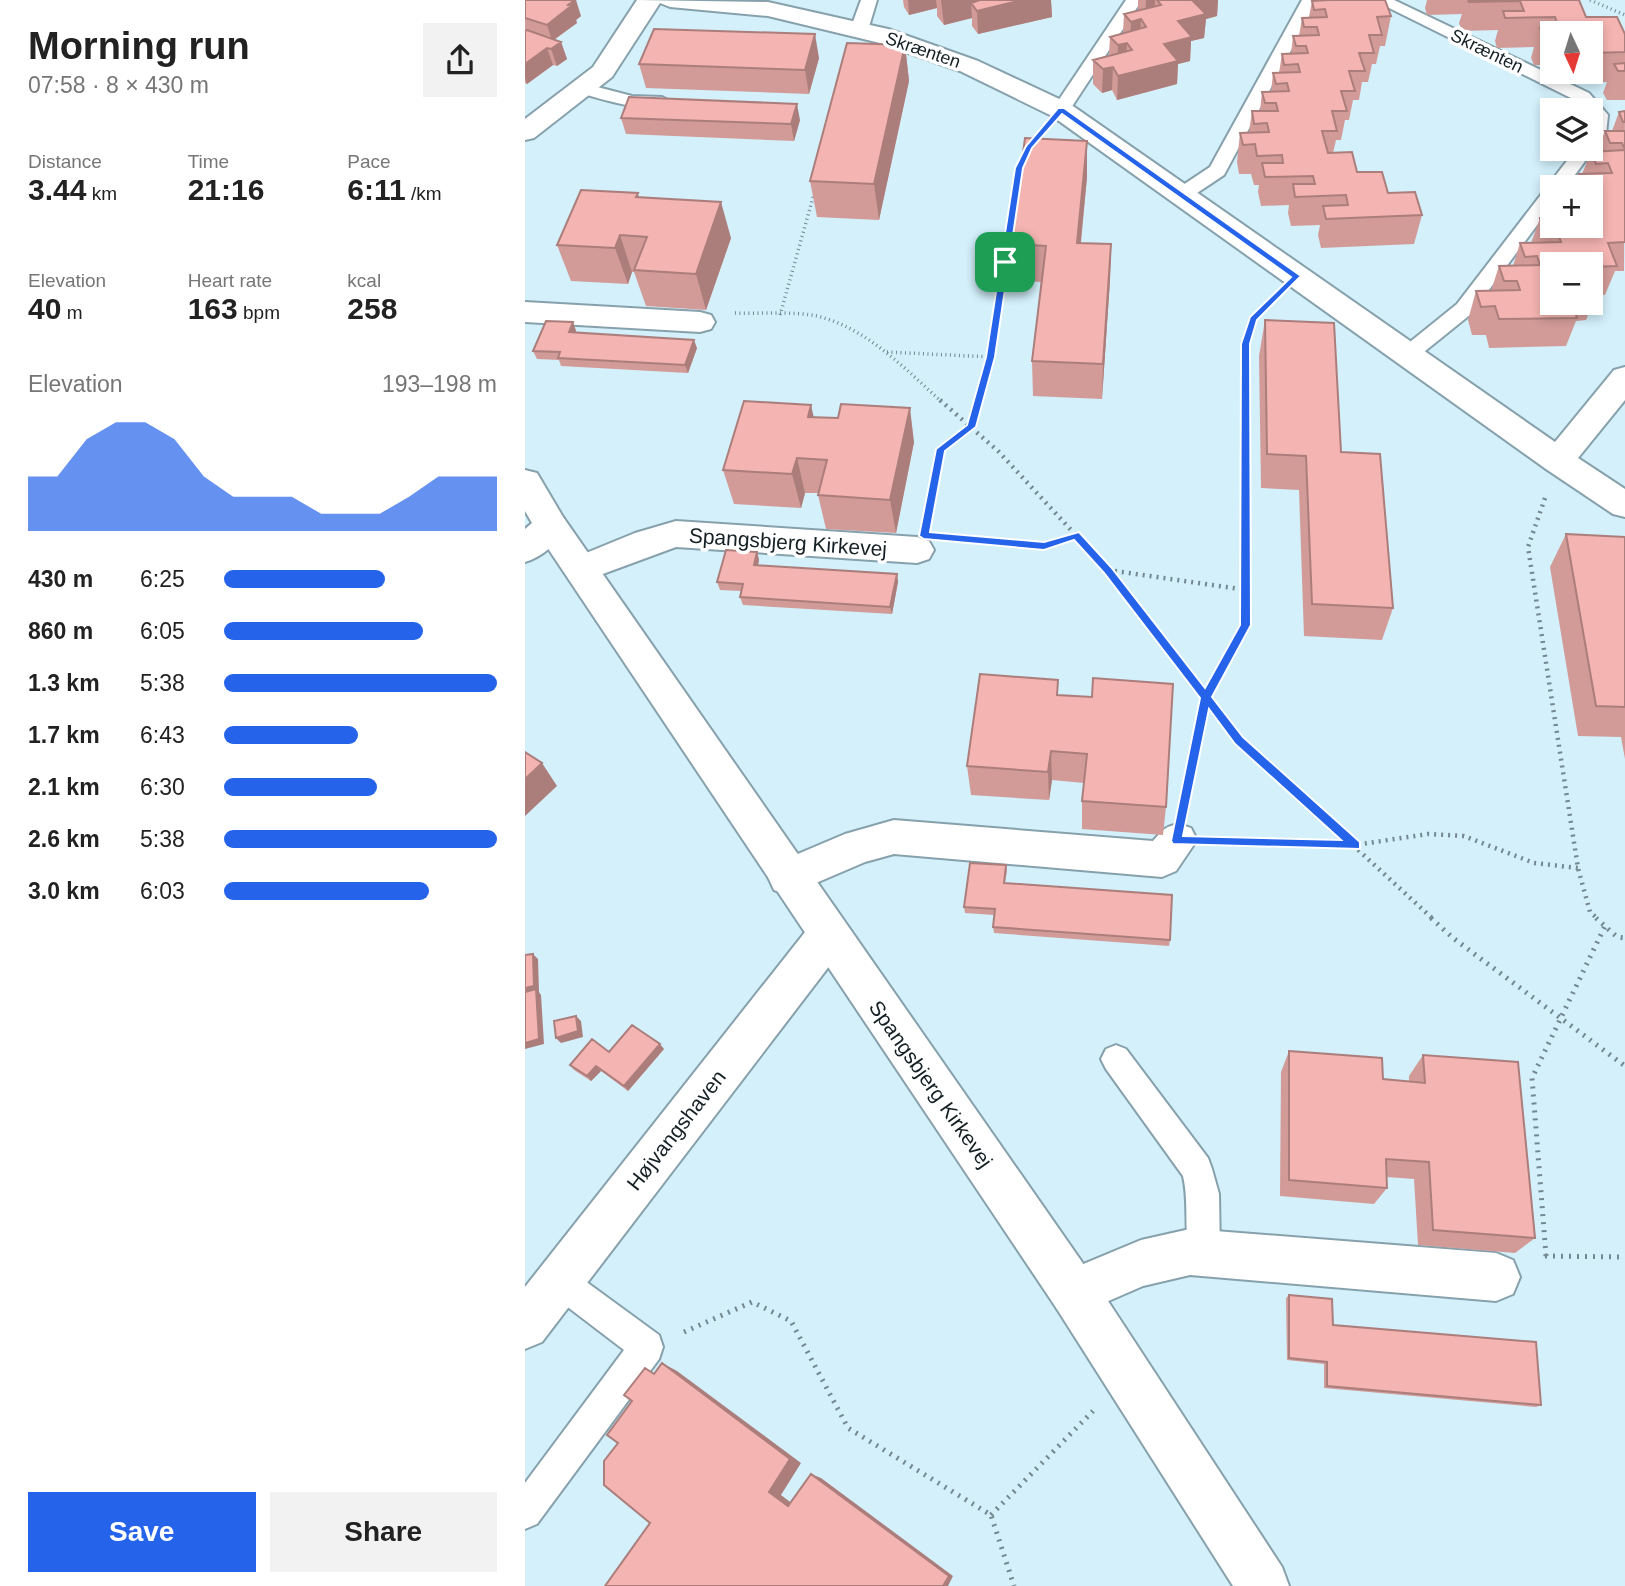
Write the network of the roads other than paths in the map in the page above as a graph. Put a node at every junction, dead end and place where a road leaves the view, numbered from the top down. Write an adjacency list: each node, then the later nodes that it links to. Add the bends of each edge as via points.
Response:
1 (649, 0): 8 (street, via 603,72)
2 (670, 0): 7 (street, Skrænten, via 768,9)
3 (869, 0): 7 (lane, Skrænten)
4 (1134, 0): 11 (lane)
5 (1310, 0): 15 (lane, via 1217,171)
6 (1381, 0): 9 (lane, Skrænten)
7 (859, 30): 11 (street, Skrænten, via 969,66)
8 (582, 88): 10 (lane, via 632,101); 12 (street)
9 (1584, 98)
10 (686, 103)
11 (1061, 110): 15 (street, Skrænten)
12 (525, 132)
13 (1576, 161): 14 (lane)
14 (1565, 175)
15 (1181, 195): 19 (street, Skrænten)
16 (1540, 208): 19 (lane, via 1464,309)
17 (525, 312): 18 (street)
18 (700, 322)
19 (1407, 355): 21 (street, Skrænten)
20 (1625, 378): 21 (street)
21 (1558, 461): 23 (street, Skrænten)
22 (525, 482): 24 (street, Spangsbjerg Kirkevej)
23 (1625, 505)
24 (538, 537): 26 (street, Spangsbjerg Kirkevej)
25 (921, 543): 26 (street, Spangsbjerg Kirkevej, via 676,534)
26 (581, 569): 28 (street, Spangsbjerg Kirkevej)
27 (1177, 841): 28 (street, via 1162,859 894,837 859,846)
28 (788, 877): 29 (street, Spangsbjerg Kirkevej)
29 (828, 935): 33 (street, Højvangshaven); 34 (street, Spangsbjerg Kirkevej)
30 (1116, 1059): 31 (lane, via 1197,1169 1203,1194)
31 (1204, 1253): 32 (street); 34 (street, via 1141,1263)
32 (1496, 1277)
33 (559, 1281): 35 (street, Højvangshaven); 36 (lane, via 647,1348)
34 (1074, 1292): 37 (street, Spangsbjerg Kirkevej)
35 (525, 1325)
36 (525, 1512)
37 (1263, 1586)

